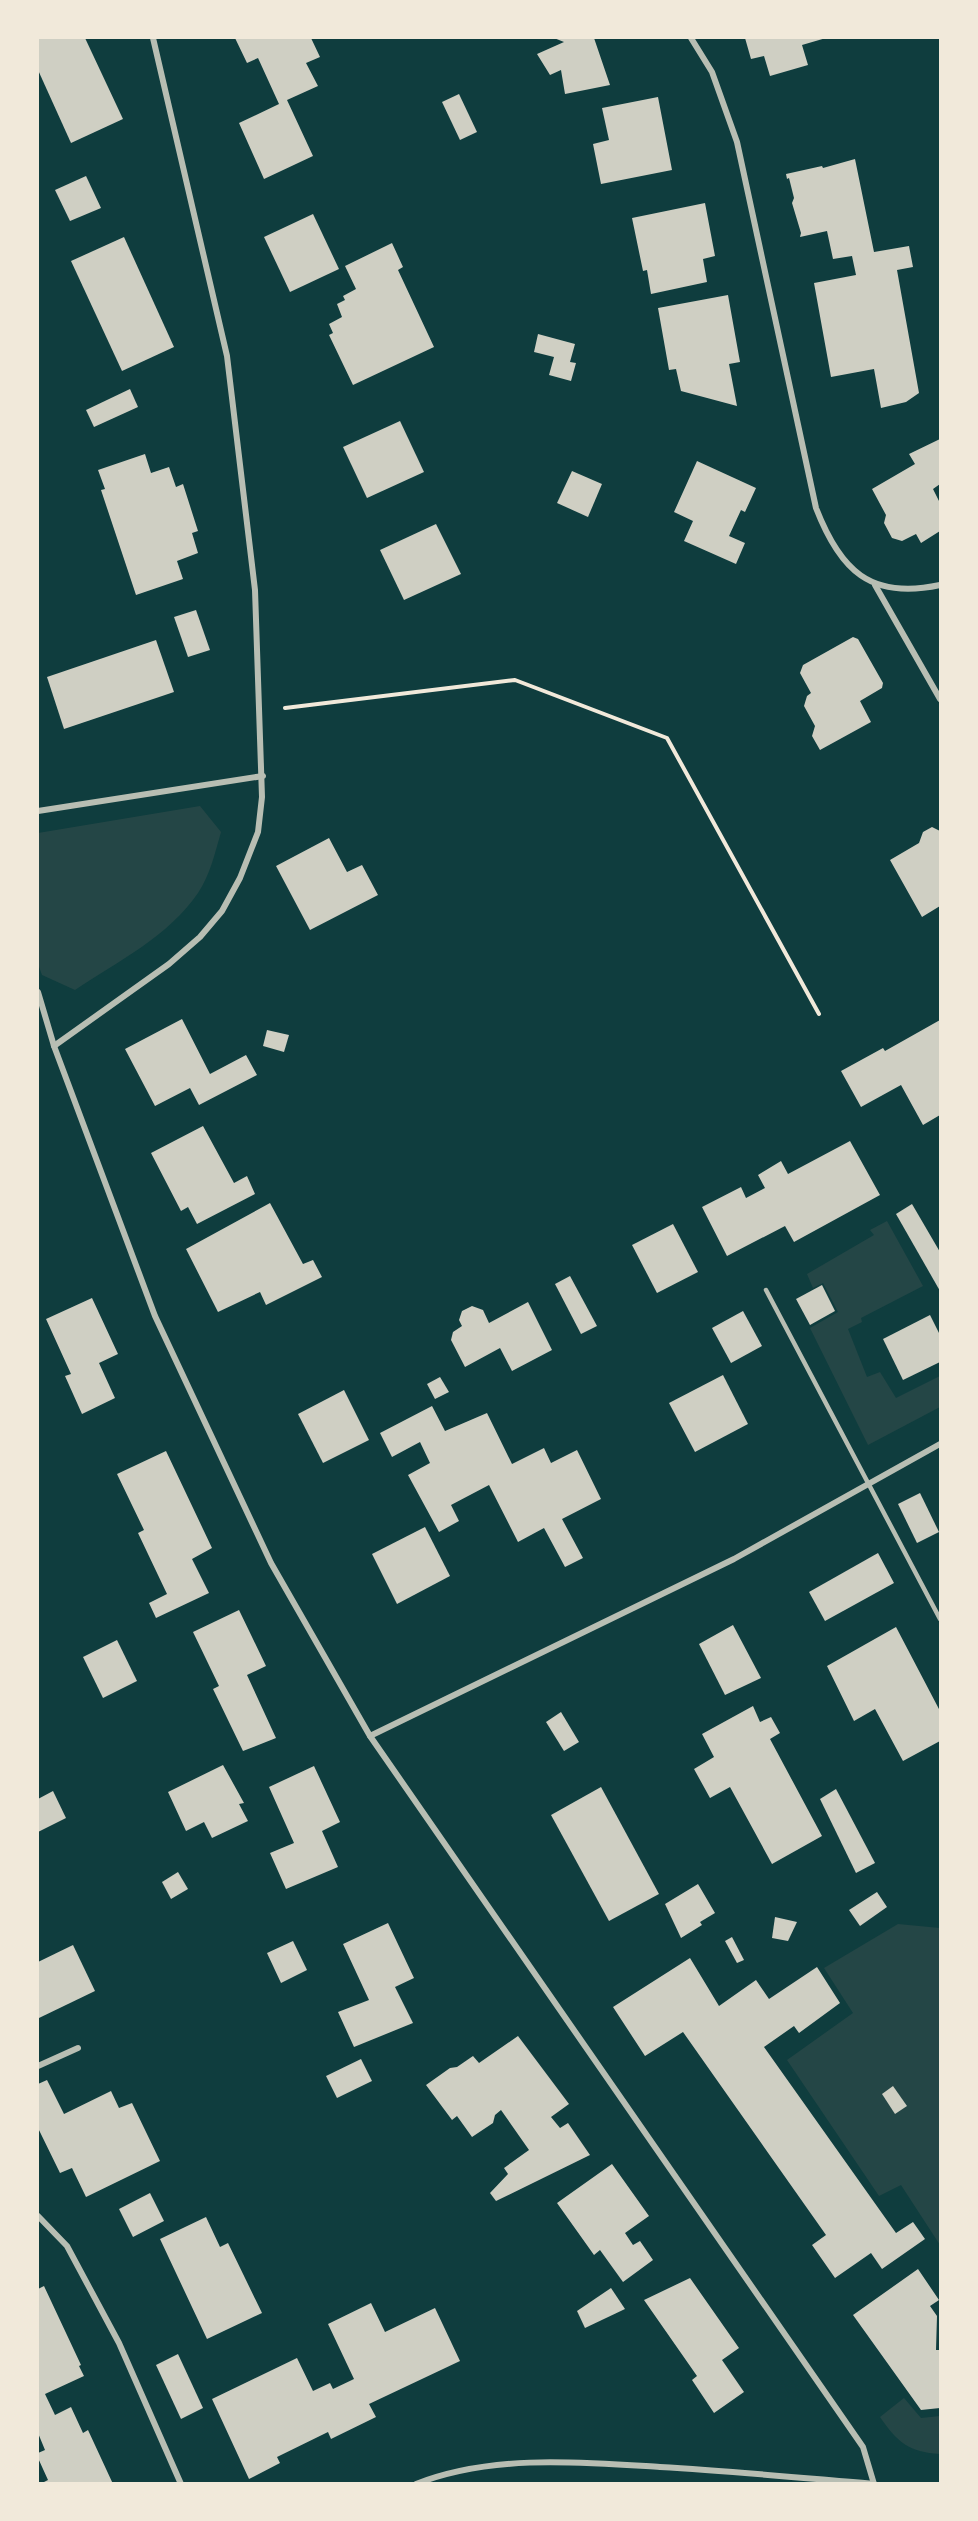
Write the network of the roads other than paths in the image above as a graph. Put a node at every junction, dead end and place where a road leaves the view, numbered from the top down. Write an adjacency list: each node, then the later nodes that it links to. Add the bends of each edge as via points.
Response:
1 (153, 38): 6 (street, via 227,356 255,590)
2 (691, 38): 3 (street, via 712,72 737,142 816,508 828,540 841,558)
3 (874, 585): 4 (street, via 917,590); 5 (street)
4 (940, 585)
5 (940, 699)
6 (263, 776): 7 (street); 9 (street, via 258,832 222,911 169,964)
7 (38, 810)
8 (38, 992): 9 (street)
9 (54, 1046): 14 (street, via 155,1316 271,1563)
10 (766, 1290): 12 (lane)
11 (940, 1444): 12 (street)
12 (869, 1486): 13 (lane); 14 (street, via 735,1559)
13 (940, 1619)
14 (370, 1736): 20 (street, via 863,2447)
15 (78, 2048): 16 (street)
16 (38, 2066)
17 (38, 2216): 18 (street, via 67,2246 119,2343)
18 (181, 2484)
19 (416, 2484): 20 (street, via 488,2466 548,2463)
20 (874, 2484)

